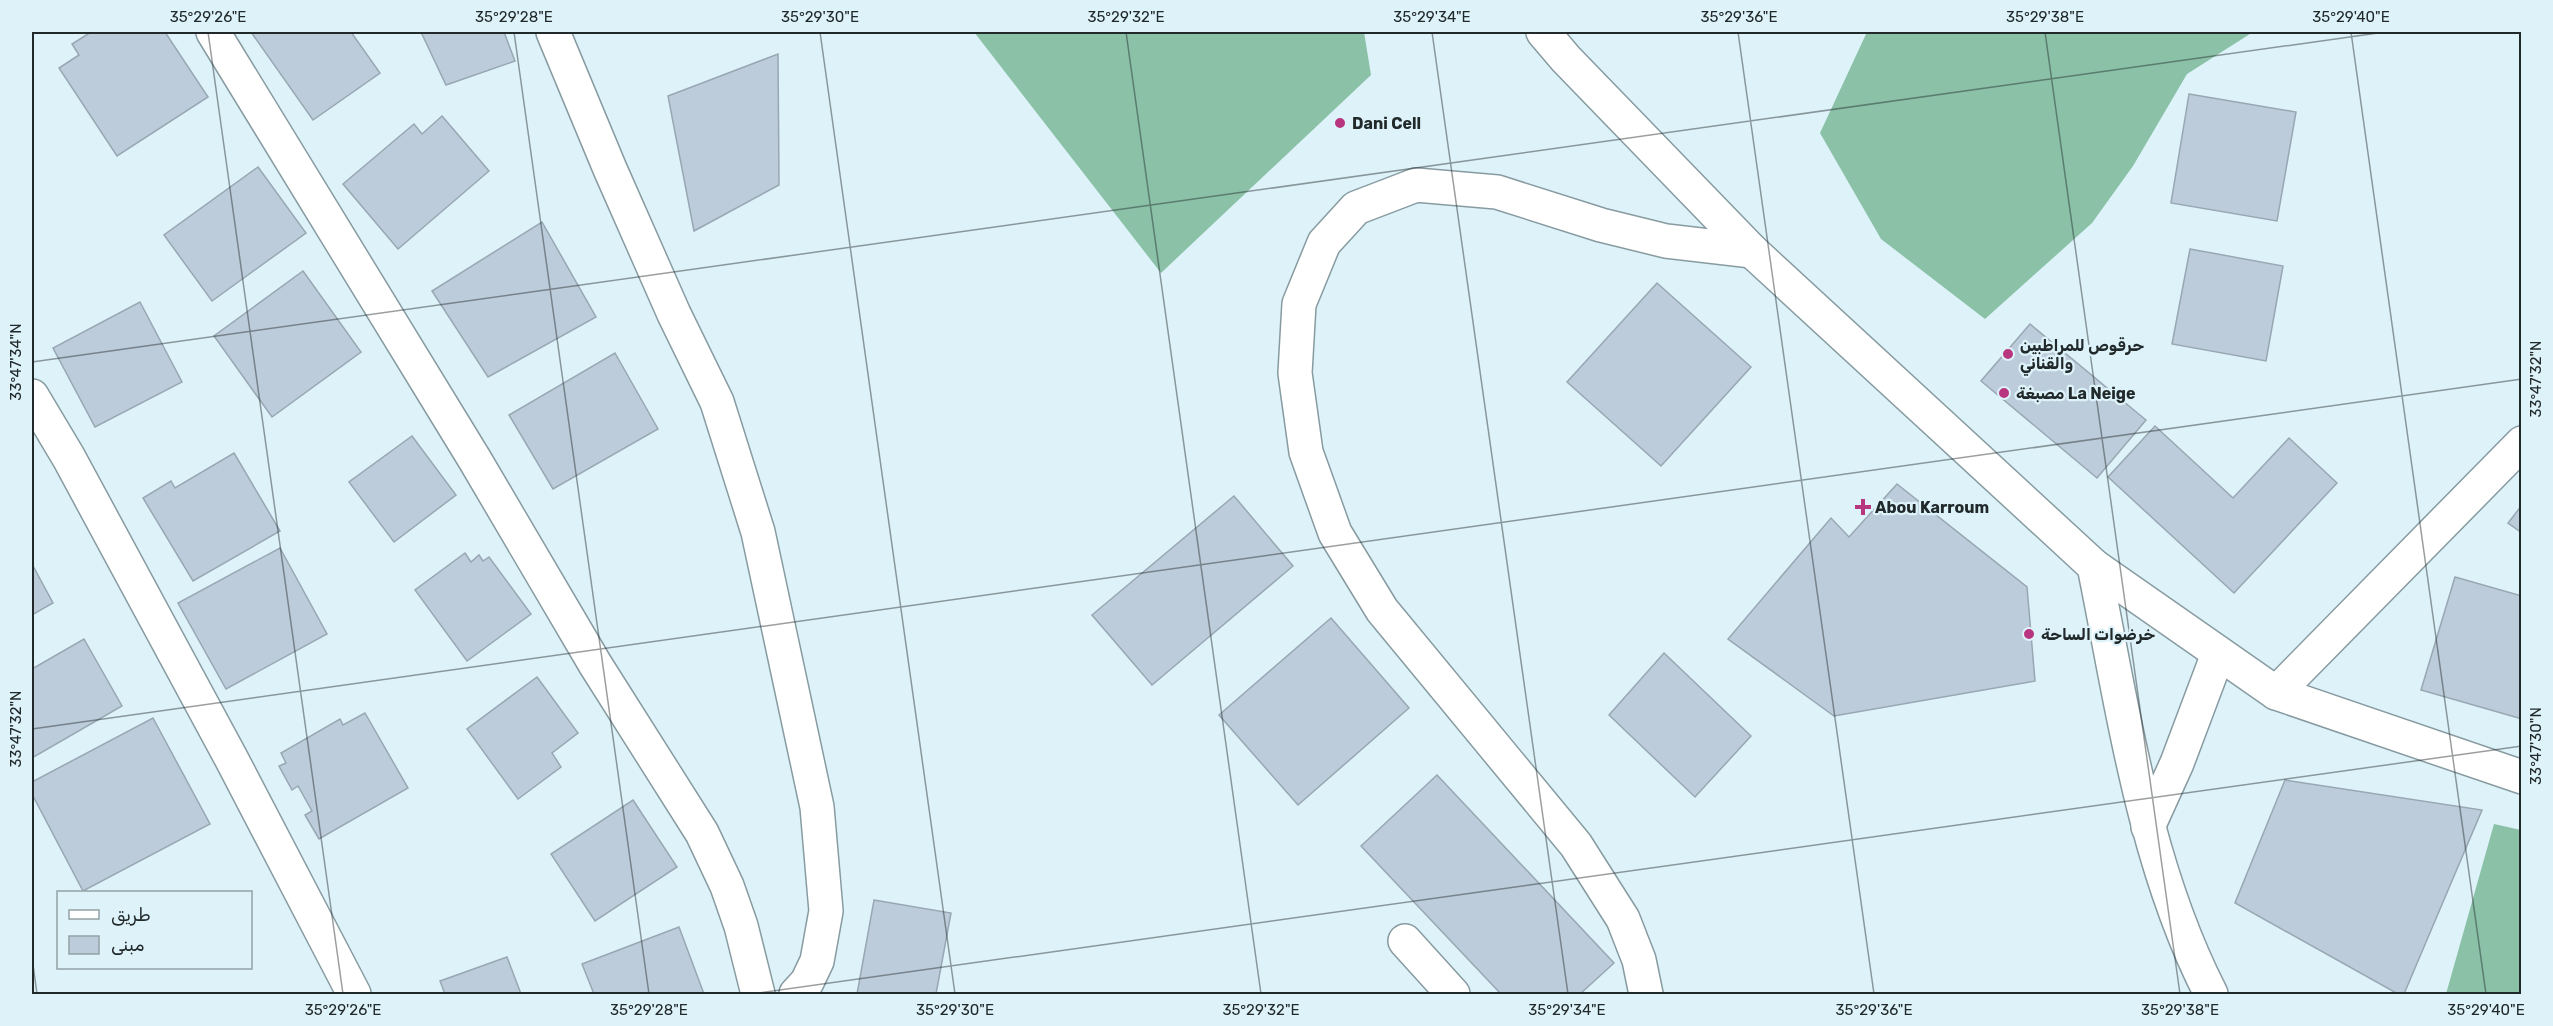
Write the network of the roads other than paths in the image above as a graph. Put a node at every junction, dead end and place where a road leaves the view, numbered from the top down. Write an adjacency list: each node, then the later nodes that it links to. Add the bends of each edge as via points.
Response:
1 (213, 32): 14 (street, via 595,664 702,833 728,886)
2 (553, 32): 15 (street, via 642,242 717,402 758,532 817,807 826,911 817,961)
3 (1543, 32): 4 (street)
4 (1752, 251): 7 (street); 17 (street, via 1666,241 1497,192 1416,185 1356,208 1324,243 1299,304 1295,373 1306,452 1335,533 1382,610 1576,845 1623,919)
5 (32, 396): 13 (street, via 226,748)
6 (2522, 443): 9 (street)
7 (2094, 566): 8 (street); 11 (street)
8 (2218, 654): 9 (street); 11 (street)
9 (2277, 693): 10 (street)
10 (2522, 777)
11 (2148, 827): 18 (street, via 2172,904)
12 (1405, 941): 16 (street)
13 (354, 994)
14 (758, 994)
15 (796, 994)
16 (1453, 994)
17 (1647, 994)
18 (2211, 994)

